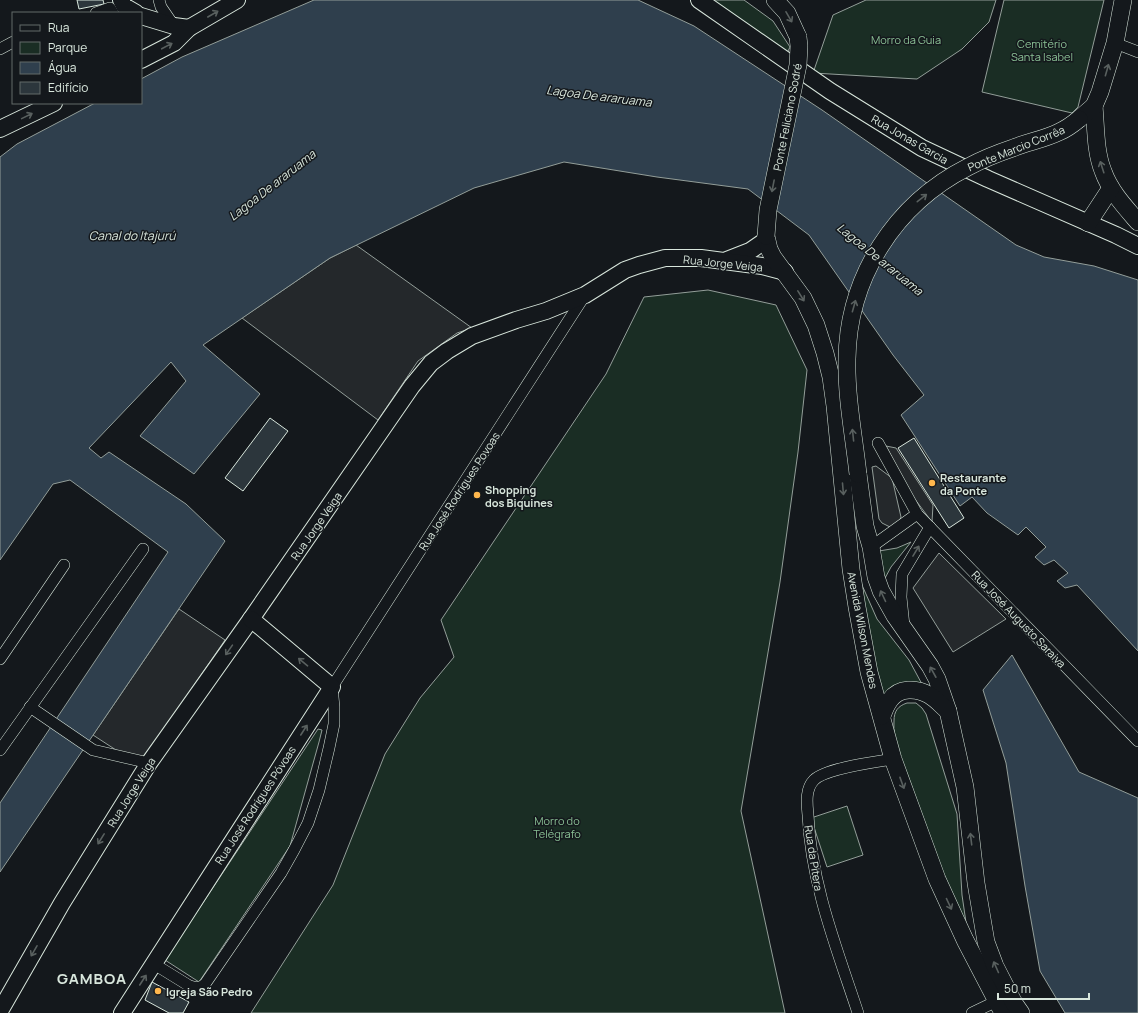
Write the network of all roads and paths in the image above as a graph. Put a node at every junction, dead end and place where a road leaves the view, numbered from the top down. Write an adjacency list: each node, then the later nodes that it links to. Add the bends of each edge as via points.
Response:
1 (159, 0): 10 (street, via 161,7)
2 (237, 0): 10 (main road, one-way to 2)
3 (699, 0): 20 (main road, Rua Jonas Garcia, via 830,91 922,148 988,180)
4 (776, 0): 22 (main road, Ponte Feliciano Sodré, one-way to 22, bridge, via 787,13 798,37 799,46 798,65 768,210)
5 (1123, 0): 12 (main road)
6 (113, 5): 7 (street); 8 (main road, via 124,6)
7 (98, 12)
8 (134, 12)
9 (142, 16): 10 (main road)
10 (182, 27): 15 (main road, one-way to 10, via 174,43)
11 (12, 43): 13 (street)
12 (1115, 43): 14 (street); 17 (main road, one-way to 12)
13 (0, 49)
14 (1138, 52)
15 (142, 59)
16 (52, 104): 18 (main road, one-way to 16)
17 (1094, 106): 19 (main road, one-way to 17, via 1099,157); 29 (main road, Ponte Marcio Corrêa, one-way to 17, bridge, via 847,359 851,314 860,286 877,251 906,212 940,184 988,157 1059,132 1080,119)
18 (0, 129)
19 (1111, 188): 20 (main road); 21 (main road)
20 (1088, 222): 23 (main road, Rua Jonas Garcia)
21 (1138, 222)
22 (766, 238): 24 (main road, via 750,251); 25 (main road, Avenida Wilson Mendes, via 771,253)
23 (1138, 246)
24 (726, 261): 25 (main road, Rua Jorge Veiga); 26 (main road, Rua Jorge Veiga, via 682,258 652,261 625,270)
25 (785, 272): 34 (main road, Avenida Wilson Mendes, one-way to 34, via 816,326 831,378)
26 (585, 295): 35 (main road, Rua Jorge Veiga, via 472,336 431,363 412,386); 38 (street, Rua José Rodrigues Povoas)
27 (878, 443): 28 (street, Rua José Augusto Saraiva)
28 (917, 514): 30 (street, Rua José Augusto Saraiva); 31 (street)
29 (865, 526): 31 (main road, Avenida Wilson Mendes)
30 (930, 527): 36 (street, one-way to 30, via 902,574); 42 (street, Rua José Augusto Saraiva)
31 (871, 547): 34 (main road); 36 (main road, Avenida Wilson Mendes, one-way to 31, via 881,591)
32 (143, 549): 39 (street)
33 (64, 566): 37 (street)
34 (851, 569): 41 (main road, Avenida Wilson Mendes, via 869,672)
35 (251, 619): 38 (main road, one-way to 35); 45 (main road, Rua Jorge Veiga, one-way to 45)
36 (904, 628): 40 (main road, Avenida Wilson Mendes, one-way to 36, via 937,679)
37 (0, 659)
38 (332, 687): 46 (main road, Rua José Rodrigues Póvoas, one-way to 38); 46 (street, via 334,724 319,790 308,823 280,873 200,988 188,985)
39 (30, 707): 43 (street); 45 (street, via 94,750)
40 (948, 711): 41 (main road, via 931,696 916,690 907,690 900,691 890,699); 52 (main road, Avenida Wilson Mendes, one-way to 40, via 995,966 986,942 965,787)
41 (882, 716): 44 (main road, Avenida Wilson Mendes)
42 (1138, 741)
43 (0, 750)
44 (893, 759): 47 (main road, Avenida Wilson Mendes, one-way to 47, via 937,879); 50 (street, Rua da Pitera, via 823,774 813,781 808,795 812,857 819,890)
45 (149, 764): 48 (main road, Rua Jorge Veiga, one-way to 48, via 62,903)
46 (154, 964): 49 (main road, Rua José Rodrigues Póvoas, one-way to 46)
47 (1000, 1007): 51 (street)
48 (0, 1011)
49 (122, 1013)
50 (858, 1013)
51 (972, 1013)
52 (1021, 1013)

